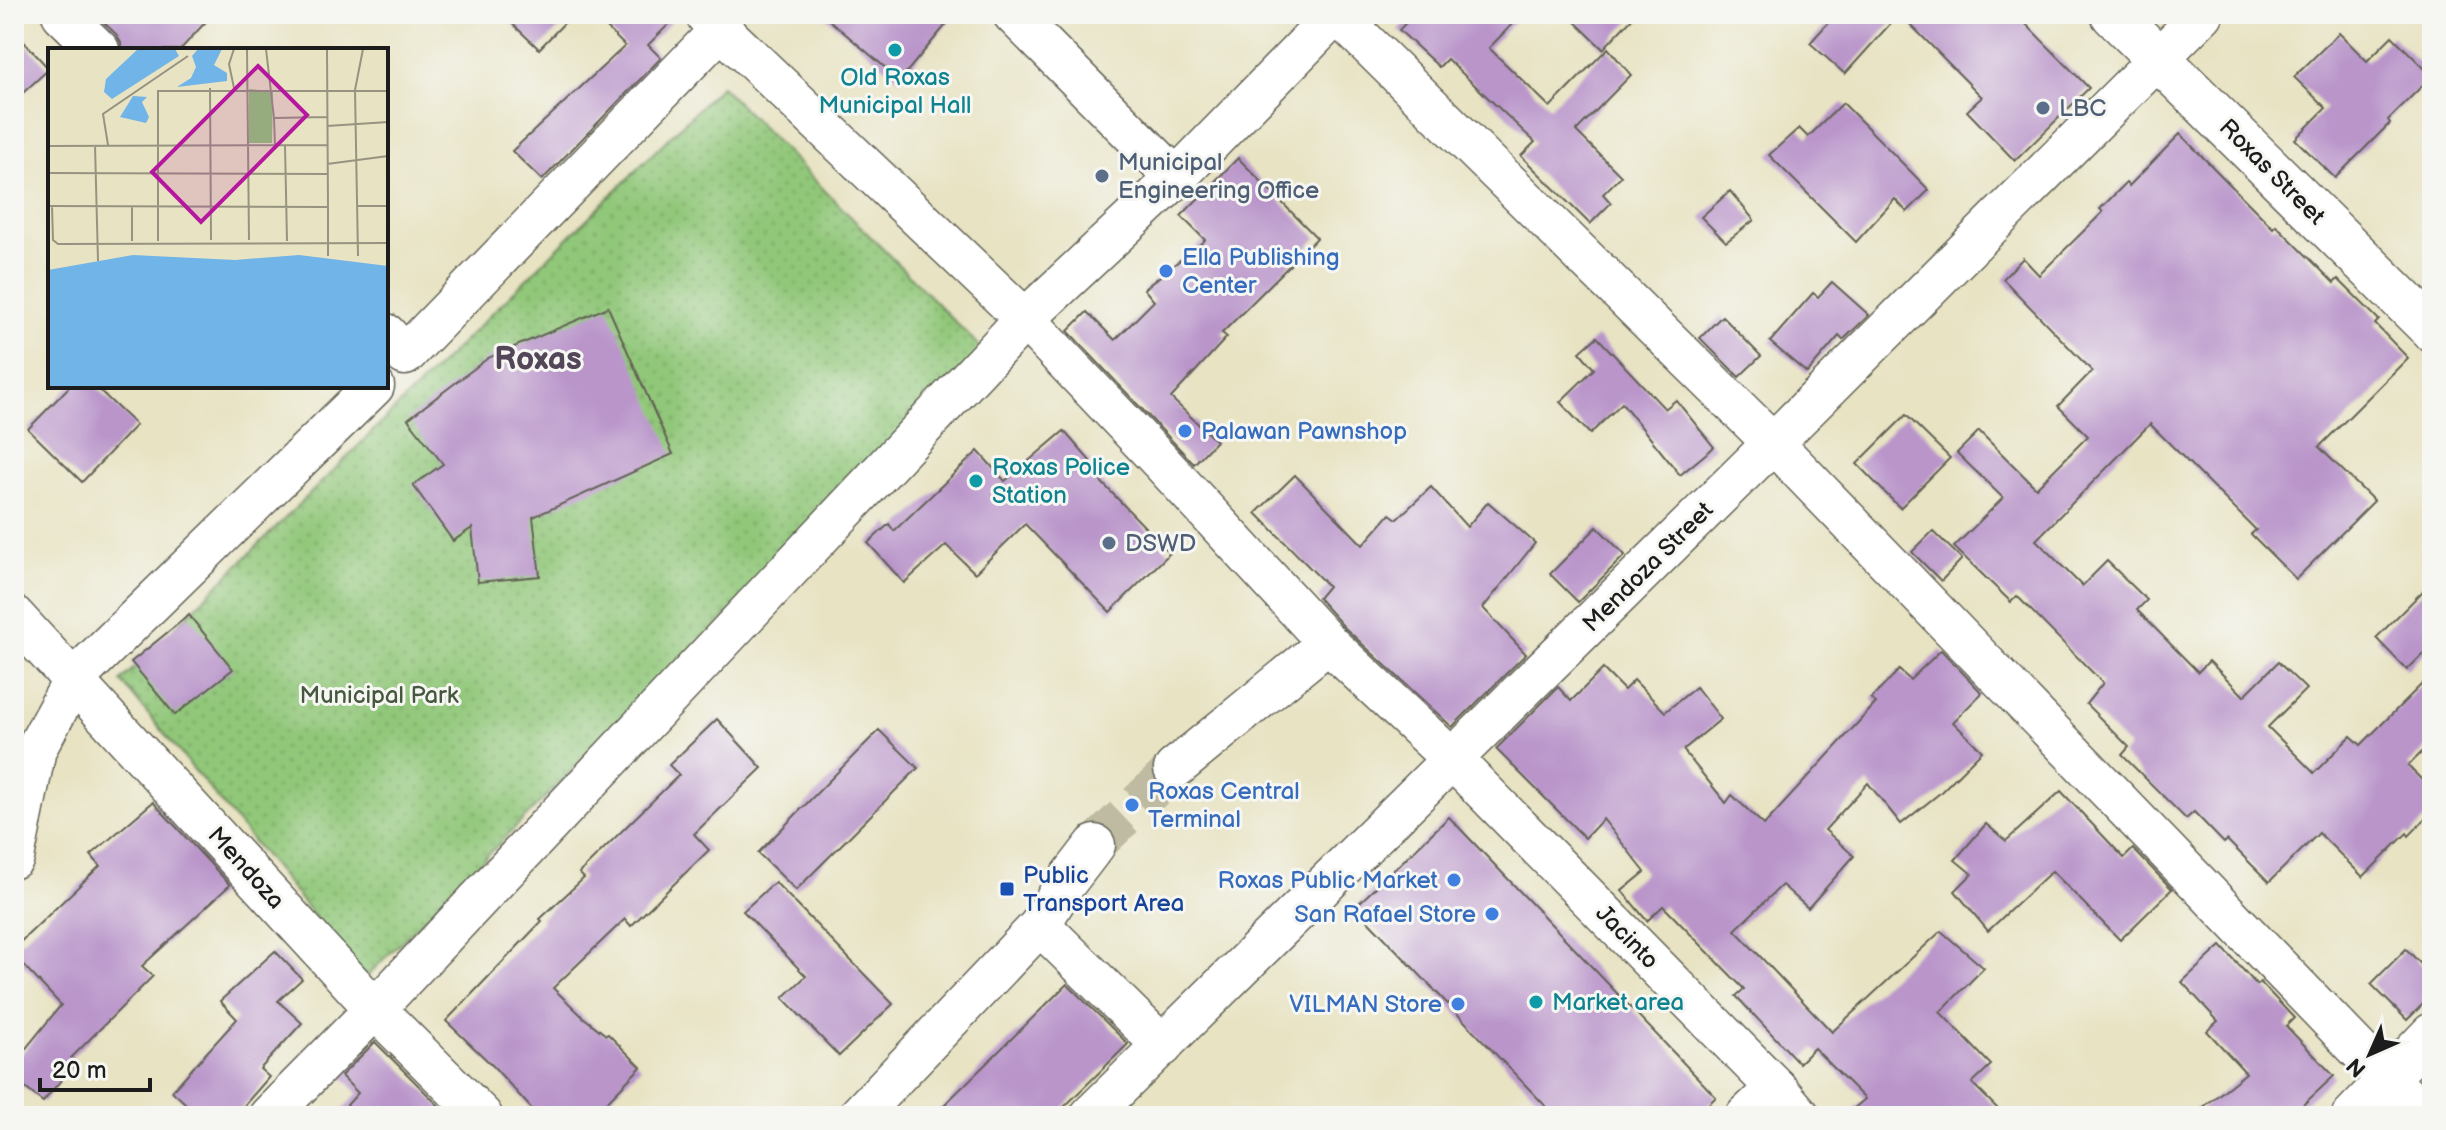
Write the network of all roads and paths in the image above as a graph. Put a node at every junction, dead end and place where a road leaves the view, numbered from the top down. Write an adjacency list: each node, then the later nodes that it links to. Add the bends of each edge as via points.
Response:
1 (62, 14): 7 (street)
2 (1013, 14): 9 (street)
3 (1337, 14): 9 (street); 14 (street)
4 (2113, 14): 8 (main road, Roxas Street)
5 (2203, 14): 8 (street, Mendoza Street)
6 (713, 22): 10 (street, Jacinto); 12 (street)
7 (97, 48)
8 (2158, 60): 11 (main road, Roxas Street); 14 (street, Mendoza Street)
9 (1176, 178): 10 (street)
10 (1025, 319): 16 (street, Jacinto); 23 (street)
11 (2432, 329)
12 (392, 355)
13 (372, 388): 17 (street)
14 (1773, 443): 18 (street, Mendoza Street); 26 (street)
15 (14, 616): 17 (street, Mendoza)
16 (1328, 643): 18 (street, Jacinto); 19 (street)
17 (74, 679): 21 (street, via 36,749); 23 (street, Mendoza)
18 (1453, 760): 25 (street, Mendoza Street); 27 (street, Jacinto)
19 (1174, 769)
20 (1095, 845): 22 (street)
21 (14, 858)
22 (1040, 925): 25 (street); 30 (street)
23 (375, 1009): 28 (street); 29 (street, Mendoza)
24 (2432, 1033): 26 (street)
25 (1163, 1046): 31 (street, Mendoza Street)
26 (2388, 1080): 33 (street); 34 (street)
27 (1788, 1102): 32 (street)
28 (269, 1116)
29 (482, 1116)
30 (858, 1116)
31 (1090, 1116)
32 (1746, 1116)
33 (2352, 1116)
34 (2427, 1116)

